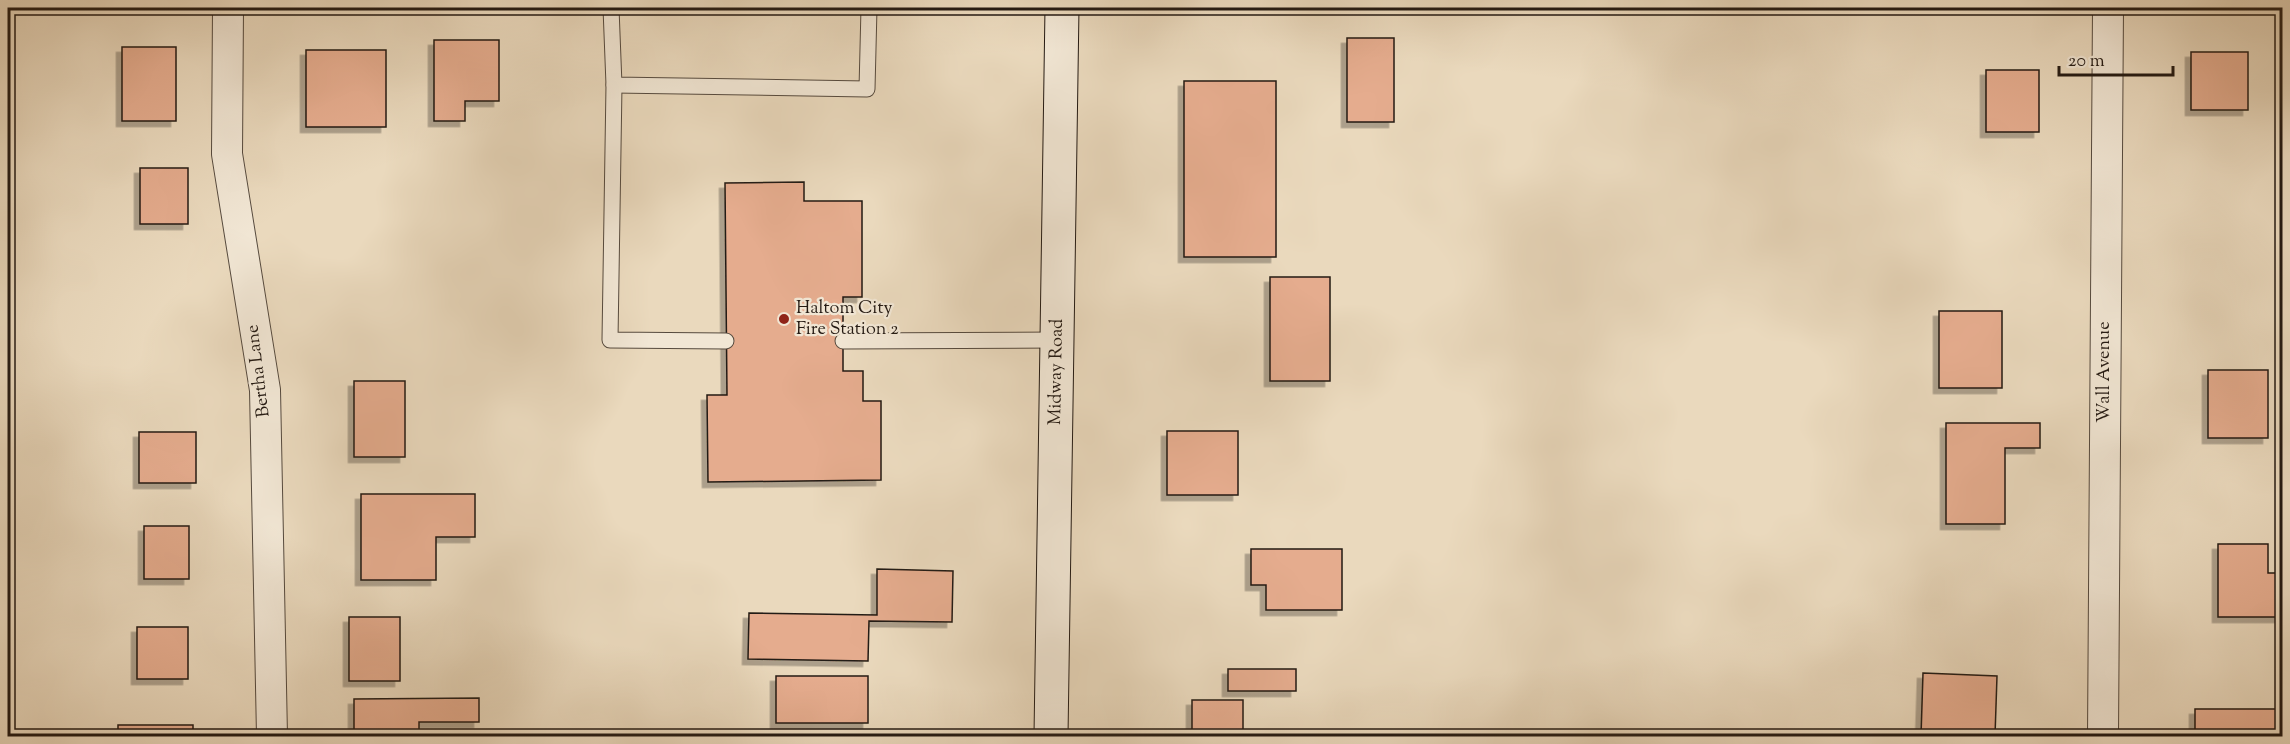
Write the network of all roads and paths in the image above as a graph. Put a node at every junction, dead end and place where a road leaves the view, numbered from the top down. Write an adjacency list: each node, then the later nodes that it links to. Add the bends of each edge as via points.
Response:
1 (228, 8): 10 (street, Bertha Lane, via 227,154 265,390)
2 (611, 8): 6 (lane)
3 (869, 8): 6 (lane, via 867,89)
4 (1062, 8): 7 (main road, Midway Road)
5 (2108, 8): 12 (street, Wall Avenue)
6 (614, 85): 8 (lane, via 610,340)
7 (1057, 340): 9 (lane); 11 (main road, Midway Road)
8 (726, 341)
9 (843, 341)
10 (272, 736)
11 (1052, 736)
12 (2103, 736)

